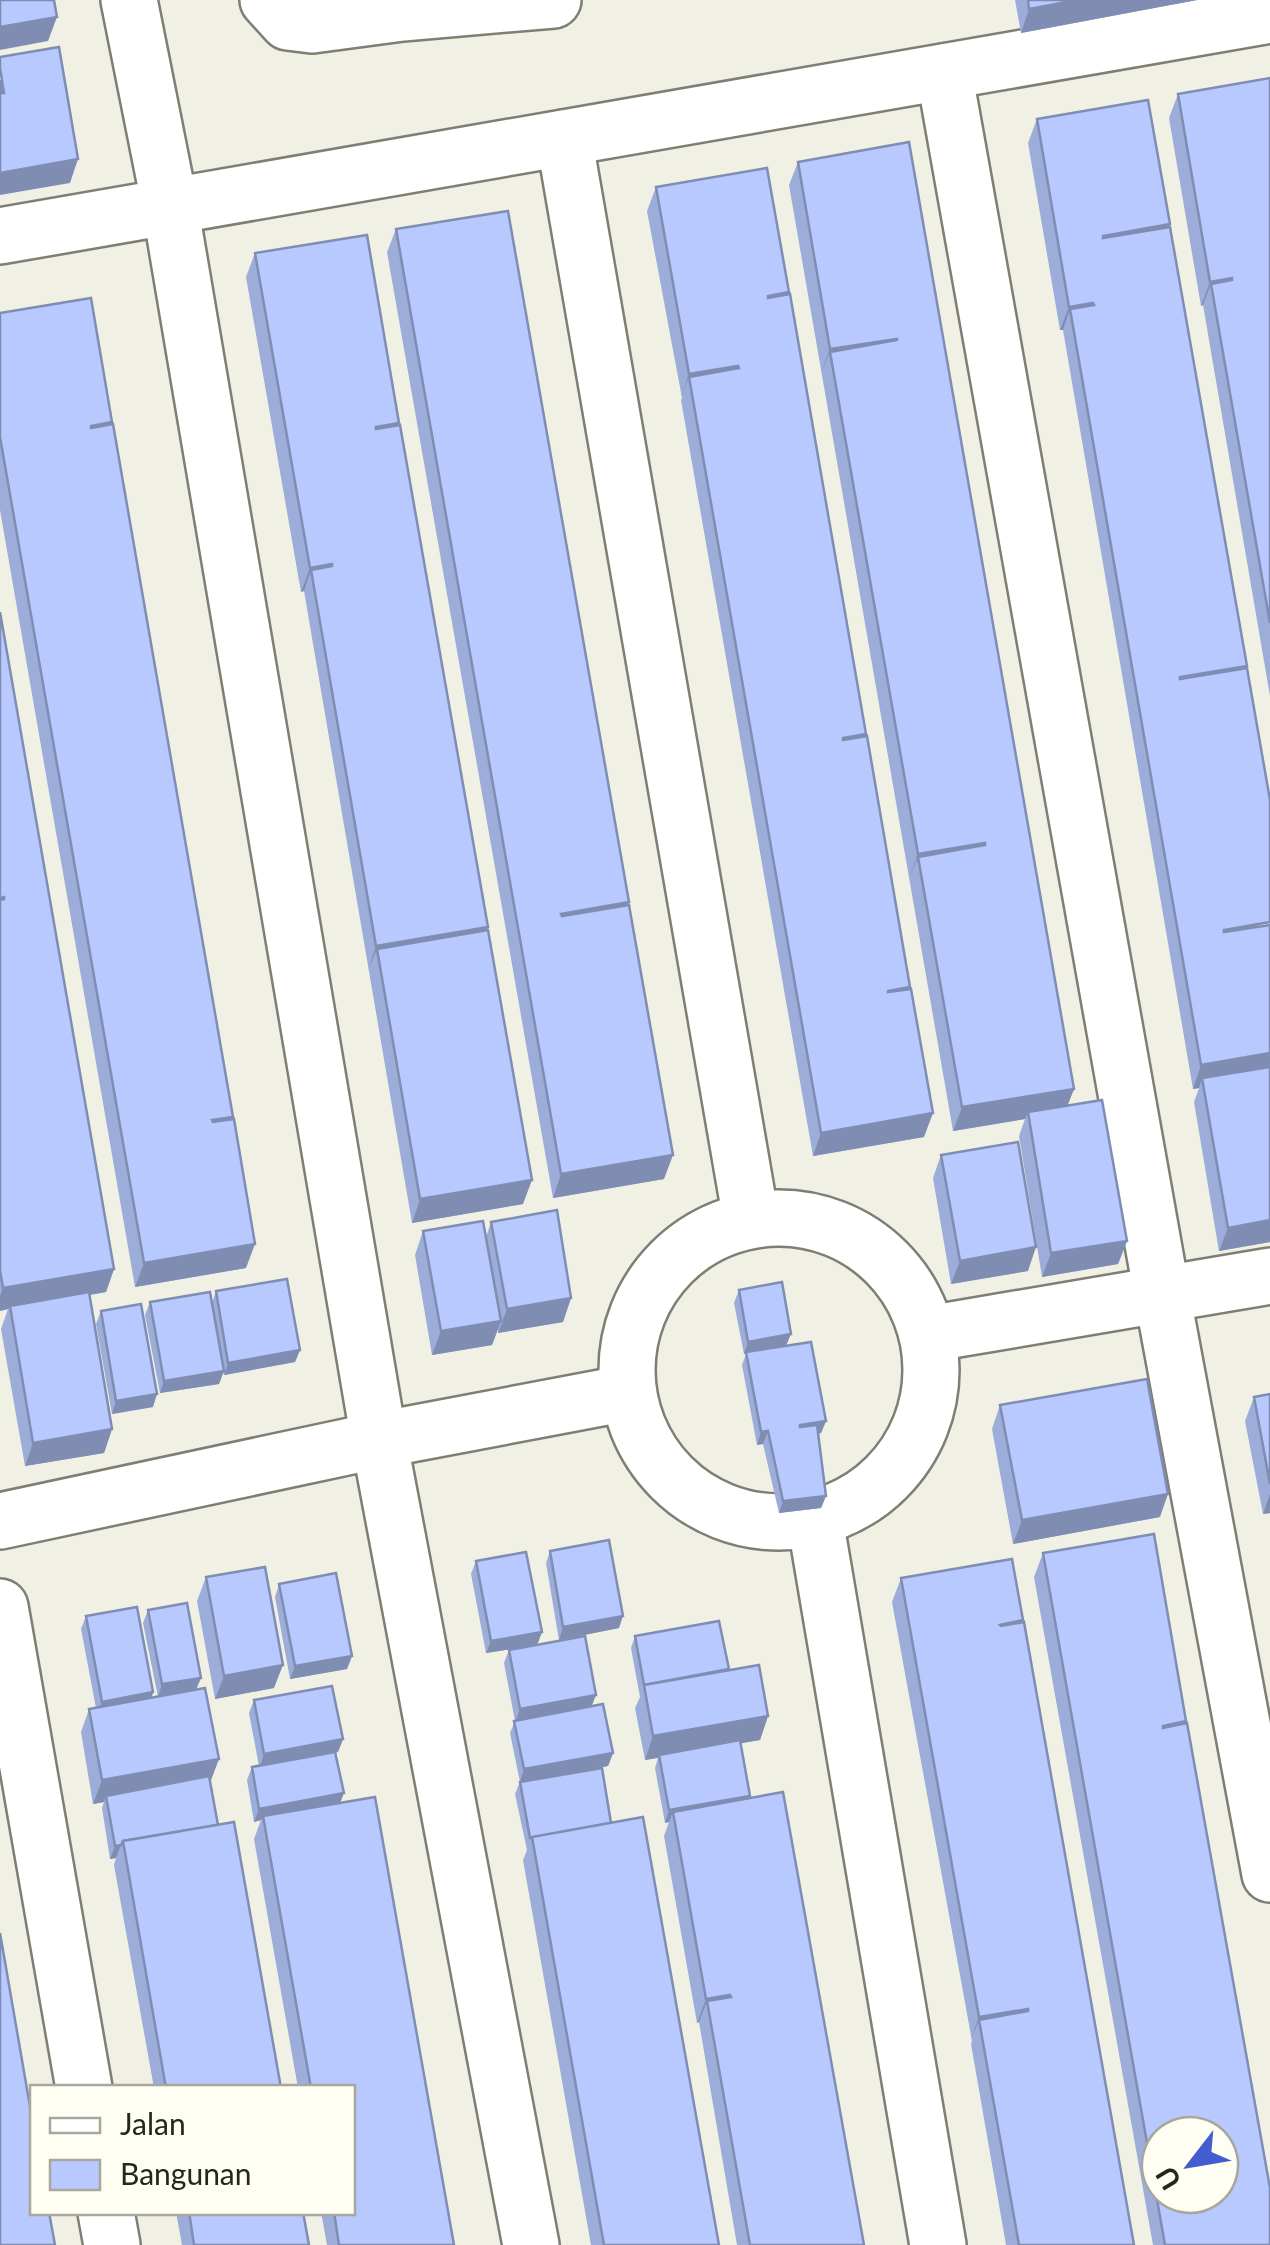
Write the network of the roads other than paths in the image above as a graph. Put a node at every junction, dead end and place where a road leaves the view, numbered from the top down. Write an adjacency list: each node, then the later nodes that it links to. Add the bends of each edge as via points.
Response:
1 (129, 0): 7 (street)
2 (268, 0): 3 (street, via 288,22 312,25)
3 (553, 0)
4 (1270, 16): 5 (street)
5 (944, 72): 6 (street); 11 (street)
6 (564, 138): 7 (street); 9 (street)
7 (170, 206): 8 (street); 14 (street)
8 (0, 236)
9 (751, 1219): 12 (street, via 827,1225 861,1242 892,1267); 13 (street, via 714,1230 680,1252 654,1281 627,1354)
10 (1270, 1276): 11 (street)
11 (1162, 1294): 12 (street); 18 (street)
12 (928, 1334): 15 (street, via 932,1383 921,1429 896,1472 860,1503)
13 (628, 1393): 14 (street); 15 (street, via 644,1442 674,1481 716,1510 764,1523)
14 (379, 1440): 16 (street); 22 (street)
15 (814, 1520): 23 (street)
16 (0, 1521)
17 (0, 1607): 19 (street)
18 (1270, 1874)
19 (83, 2085)
20 (107, 2215): 21 (street)
21 (112, 2245)
22 (531, 2245)
23 (938, 2245)

